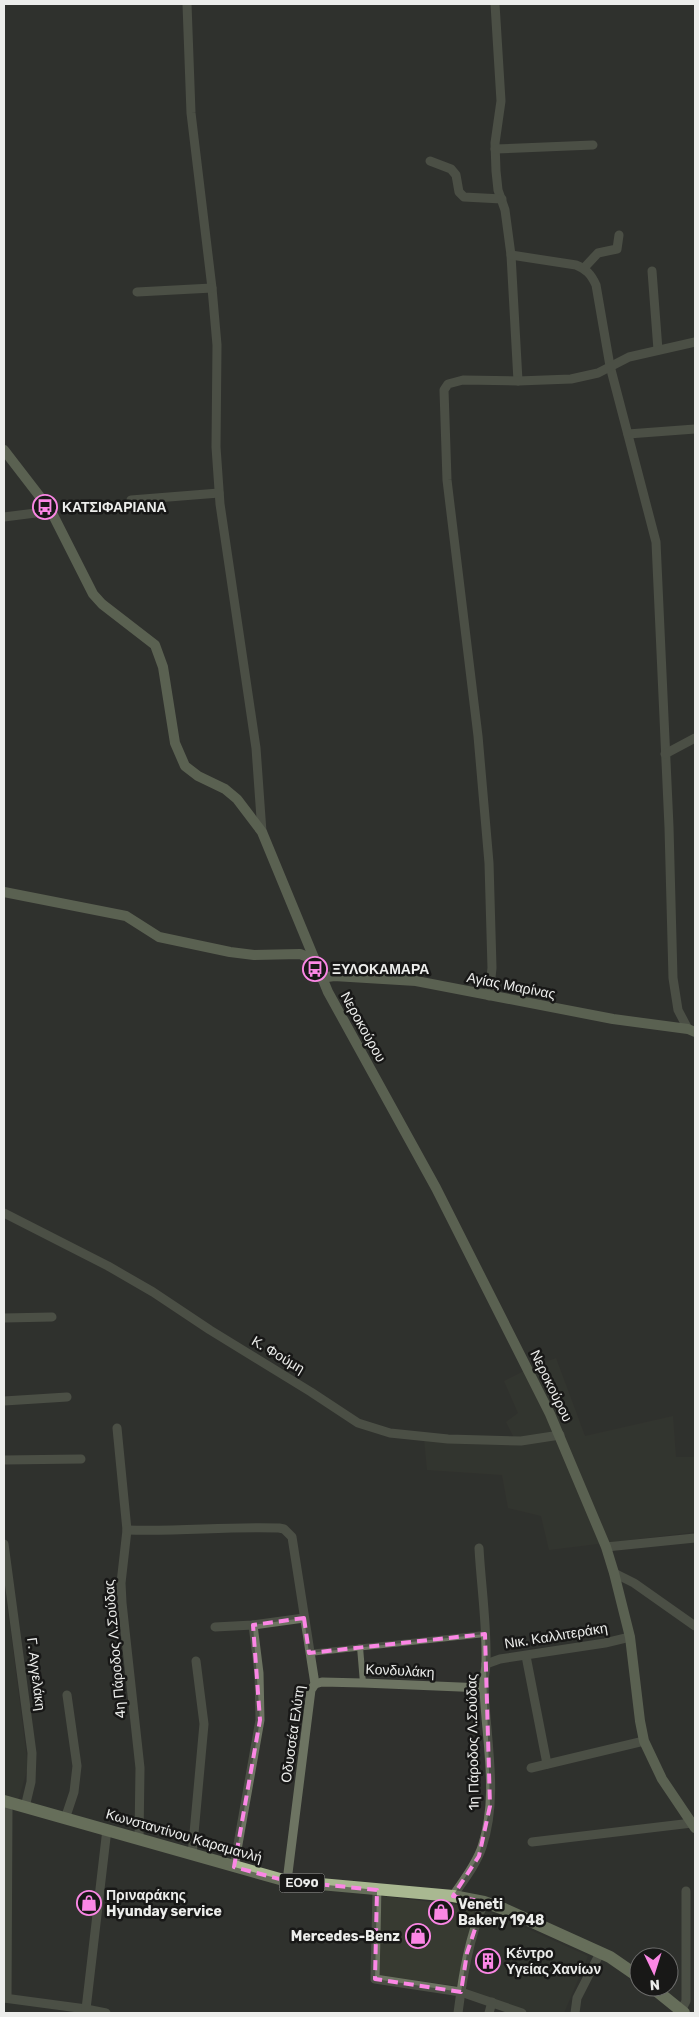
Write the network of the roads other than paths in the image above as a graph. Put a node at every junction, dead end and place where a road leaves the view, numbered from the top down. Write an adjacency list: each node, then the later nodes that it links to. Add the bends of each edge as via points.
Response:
1 (187, 4): 11 (street, via 191,113)
2 (495, 4): 4 (street, via 501,101)
3 (593, 145): 4 (street)
4 (495, 149): 6 (street)
5 (430, 161): 6 (street, via 451,169 464,197)
6 (502, 199): 8 (street)
7 (618, 235): 9 (street, via 617,249 598,253)
8 (511, 254): 9 (street); 16 (street)
9 (584, 268): 15 (street, via 596,285)
10 (652, 271): 14 (street)
11 (212, 288): 12 (street); 20 (street, via 217,352)
12 (137, 292)
13 (695, 342): 14 (street)
14 (658, 350): 15 (street, via 629,357)
15 (610, 366): 16 (street, via 598,373 571,379); 18 (street)
16 (518, 381): 30 (street, via 463,380 448,384 444,390 447,480 478,736 489,863 492,968)
17 (695, 429): 18 (street)
18 (628, 434): 25 (street, via 656,542)
19 (4, 450): 22 (main road, Νεροκούρου)
20 (219, 492): 21 (street); 26 (street, via 256,748)
21 (131, 500)
22 (51, 511): 23 (street); 26 (main road, Νεροκούρου, via 93,594 155,645 163,667 175,744 184,766 237,799)
23 (4, 517)
24 (695, 738): 25 (street)
25 (665, 754): 31 (street, via 675,993 678,1010)
26 (262, 832): 28 (main road, Νεροκούρου)
27 (4, 892): 28 (main road, via 126,916 159,937 230,952 300,954)
28 (313, 959): 29 (main road, Νεροκούρου)
29 (321, 978): 30 (main road, Αγίας Μαρίνας, via 334,976 416,982); 38 (main road, Νεροκούρου, via 436,1188)
30 (488, 996): 31 (main road, Αγίας Μαρίνας)
31 (692, 1030)
32 (4, 1213): 38 (street, Κ. Φούμη, via 153,1292 358,1423 390,1433 448,1439 521,1442)
33 (52, 1317): 34 (street)
34 (4, 1318)
35 (67, 1398): 36 (street)
36 (4, 1401)
37 (117, 1428): 41 (street, 4η Πάροδος Λ.Σούδας)
38 (560, 1435): 44 (main road, Νεροκούρου)
39 (81, 1459): 40 (street)
40 (4, 1460)
41 (127, 1530): 47 (street, Οδυσσέα Ελύτη, via 279,1528 289,1533 294,1542); 70 (street, 4η Πάροδος Λ.Σούδας, via 121,1583 140,1768)
42 (695, 1538): 44 (street)
43 (4, 1544): 66 (street, Γ. Αγγελάκη, via 32,1753 32,1775)
44 (606, 1547): 46 (main road, Νεροκούρου)
45 (479, 1548): 51 (street, 1η Πάροδος Λ.Σούδας)
46 (614, 1573): 49 (street, via 634,1583); 52 (main road, Νεροκούρου)
47 (304, 1618): 48 (street); 54 (street, Οδυσσέα Ελύτη)
48 (253, 1625): 50 (street); 73 (street, via 260,1720)
49 (695, 1626)
50 (215, 1627)
51 (485, 1634): 53 (street); 57 (street, 1η Πάροδος Λ.Σούδας)
52 (630, 1637): 55 (street, Νικ. Καλλιτεράκη); 62 (main road, Νεροκούρου)
53 (360, 1648): 54 (street); 58 (street)
54 (309, 1653): 59 (street, Οδυσσέα Ελύτη)
55 (526, 1656): 57 (street, Νικ. Καλλιτεράκη); 63 (street)
56 (196, 1661): 72 (street, via 204,1724)
57 (486, 1664): 60 (street, 1η Πάροδος Λ.Σούδας)
58 (363, 1683): 59 (street, Κονδυλάκη); 60 (street, Κονδυλάκη)
59 (315, 1684): 74 (street, Οδυσσέα Ελύτη, via 310,1690)
60 (484, 1688): 77 (street, 1η Πάροδος Λ.Σούδας, via 490,1806 479,1856)
61 (66, 1695): 67 (street, via 76,1782)
62 (644, 1741): 63 (street); 68 (main road, Νεροκούρου, via 662,1779)
63 (547, 1764): 64 (street)
64 (531, 1768)
65 (6, 1802): 66 (main road, Κωνσταντίνου Καραμανλή / ΕΟ90); 83 (street)
66 (25, 1807): 67 (main road, Κωνσταντίνου Καραμανλή / ΕΟ90)
67 (65, 1819): 69 (main road, Κωνσταντίνου Καραμανλή / ΕΟ90)
68 (693, 1825): 71 (street)
69 (107, 1829): 70 (main road, Κωνσταντίνου Καραμανλή / ΕΟ90); 85 (street)
70 (139, 1838): 72 (main road, Κωνσταντίνου Καραμανλή / ΕΟ90)
71 (532, 1842)
72 (192, 1855): 73 (main road, Κωνσταντίνου Καραμανλή / ΕΟ90)
73 (234, 1867): 74 (main road, Κωνσταντίνου Καραμανλή / ΕΟ90)
74 (288, 1881): 75 (main road, Κωνσταντίνου Καραμανλή / ΕΟ90)
75 (378, 1890): 77 (main road, Κωνσταντίνου Καραμανλή / ΕΟ90); 81 (street, via 375,1979)
76 (686, 1891): 87 (street, via 686,2001)
77 (453, 1896): 78 (main road, Κωνσταντίνου Καραμανλή / ΕΟ90)
78 (484, 1902): 79 (main road, Κωνσταντίνου Καραμανλή / ΕΟ90); 81 (street, via 474,1925)
79 (600, 1953): 80 (main road, Κωνσταντίνου Καραμανλή / ΕΟ90); 92 (street, via 577,1998)
80 (629, 1971)
81 (461, 1992): 84 (street); 89 (street)
82 (664, 1997): 87 (main road)
83 (5, 1998): 86 (street)
84 (492, 2002): 90 (street); 91 (street)
85 (86, 2009): 86 (street); 88 (street)
86 (61, 2010)
87 (682, 2012)
88 (106, 2013)
89 (458, 2013)
90 (489, 2013)
91 (522, 2013)
92 (575, 2013)

